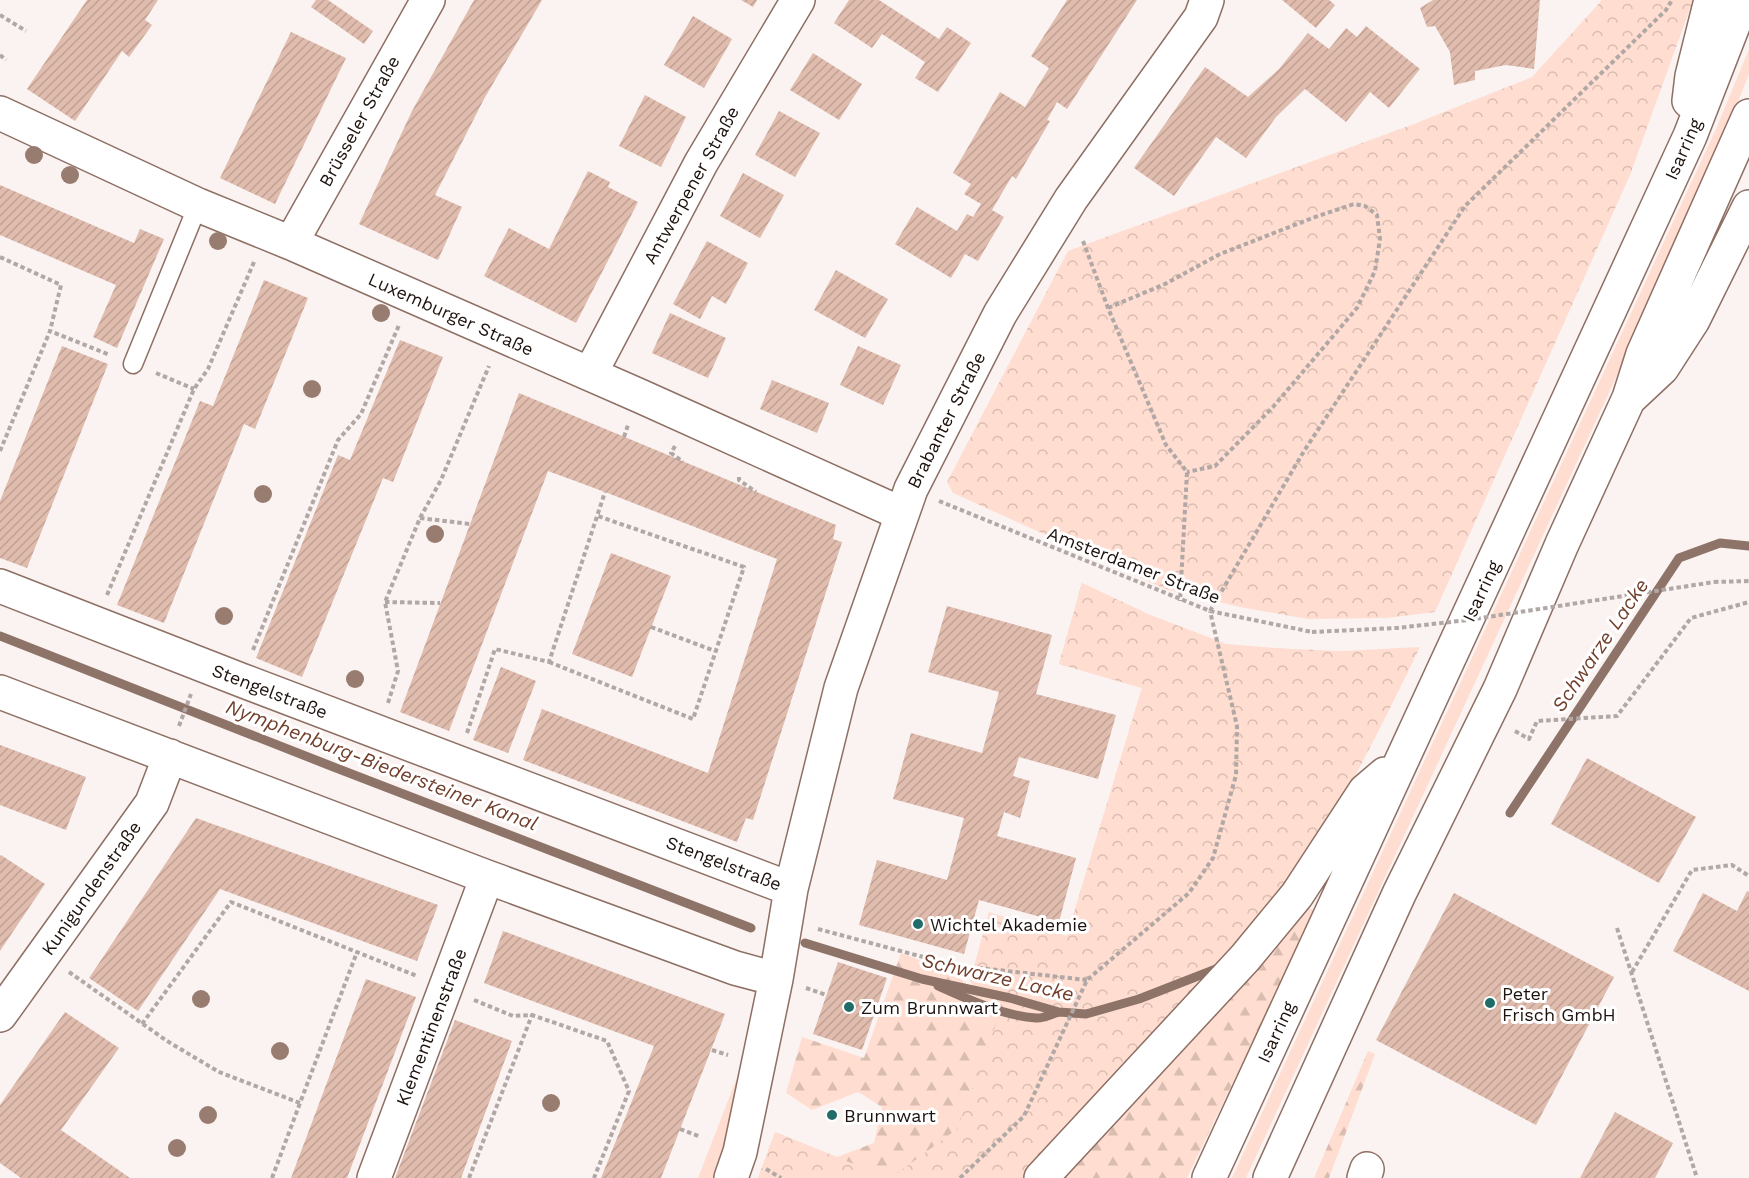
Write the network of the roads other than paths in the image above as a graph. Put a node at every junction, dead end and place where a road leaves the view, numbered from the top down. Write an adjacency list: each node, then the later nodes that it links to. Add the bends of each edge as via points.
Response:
1 (428, 0): 11 (main road, Brüsseler Straße)
2 (798, 0): 13 (main road, Antwerpener Straße, via 701,164)
3 (1207, 0): 15 (main road, Brabanter Straße, via 1201,17 1071,199 1000,314)
4 (1711, 0): 8 (main road, via 1692,76)
5 (1743, 0): 8 (main road, Isarring)
6 (0, 113): 9 (main road, Luxemburger Straße)
7 (1749, 116): 14 (main road, via 1643,354)
8 (1690, 136): 19 (main road, Isarring)
9 (198, 205): 11 (main road, Luxemburger Straße); 12 (lane)
10 (1749, 207): 14 (main road, via 1693,320 1662,368)
11 (278, 239): 13 (main road, Luxemburger Straße)
12 (133, 364)
13 (590, 374): 15 (main road, Luxemburger Straße)
14 (1629, 398): 28 (main road, via 1500,689 1399,894)
15 (906, 502): 21 (main road, Brabanter Straße, via 841,688)
16 (0, 586): 21 (main road, Stengelstraße)
17 (0, 692): 18 (main road)
18 (174, 742): 20 (main road); 23 (main road, Kunigundenstraße, via 152,803)
19 (1400, 761): 26 (main road, via 1365,791 1297,896 1245,957); 27 (main road, Isarring)
20 (488, 877): 22 (main road, via 735,968); 24 (main road, Klementinenstraße)
21 (791, 889): 22 (main road, Stengelstraße)
22 (776, 979): 25 (main road, Stengelstraße, via 740,1152)
23 (0, 1015)
24 (374, 1178)
25 (731, 1178)
26 (1041, 1178)
27 (1209, 1178)
28 (1270, 1178)

